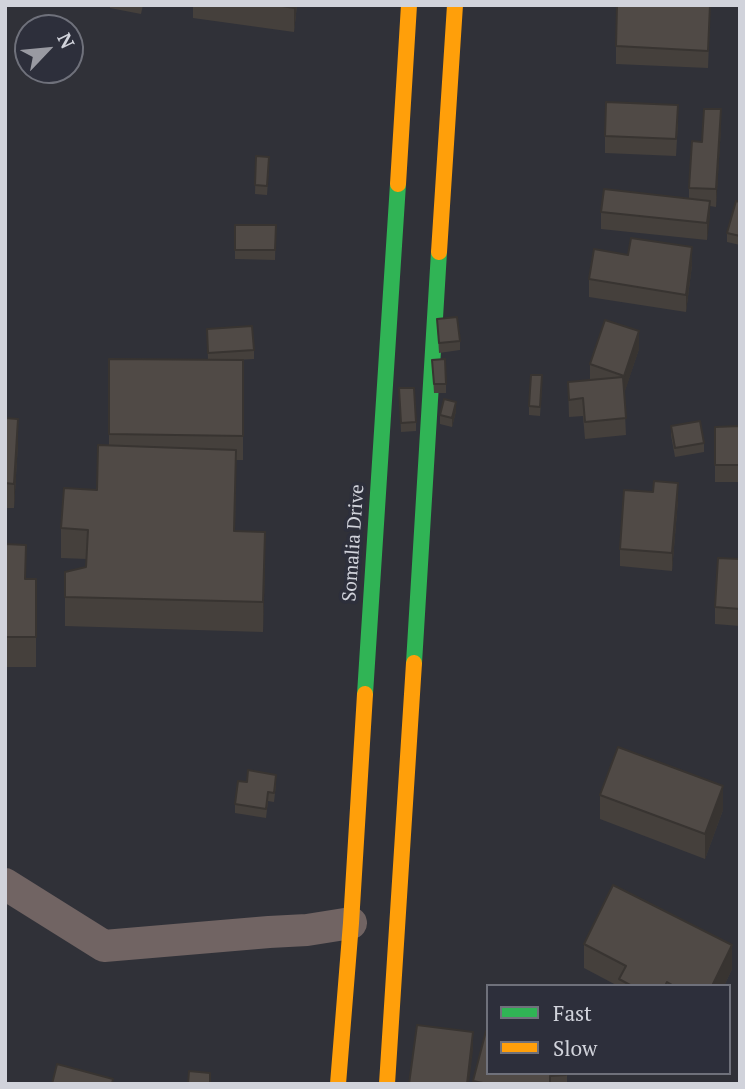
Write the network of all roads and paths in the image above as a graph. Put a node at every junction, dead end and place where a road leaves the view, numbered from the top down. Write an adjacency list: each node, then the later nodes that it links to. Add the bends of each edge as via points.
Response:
1 (409, 5): 4 (main road, Somalia Drive)
2 (455, 5): 6 (main road)
3 (5, 884): 4 (street, via 104,946)
4 (351, 923): 5 (main road, Somalia Drive)
5 (338, 1084)
6 (387, 1084)

